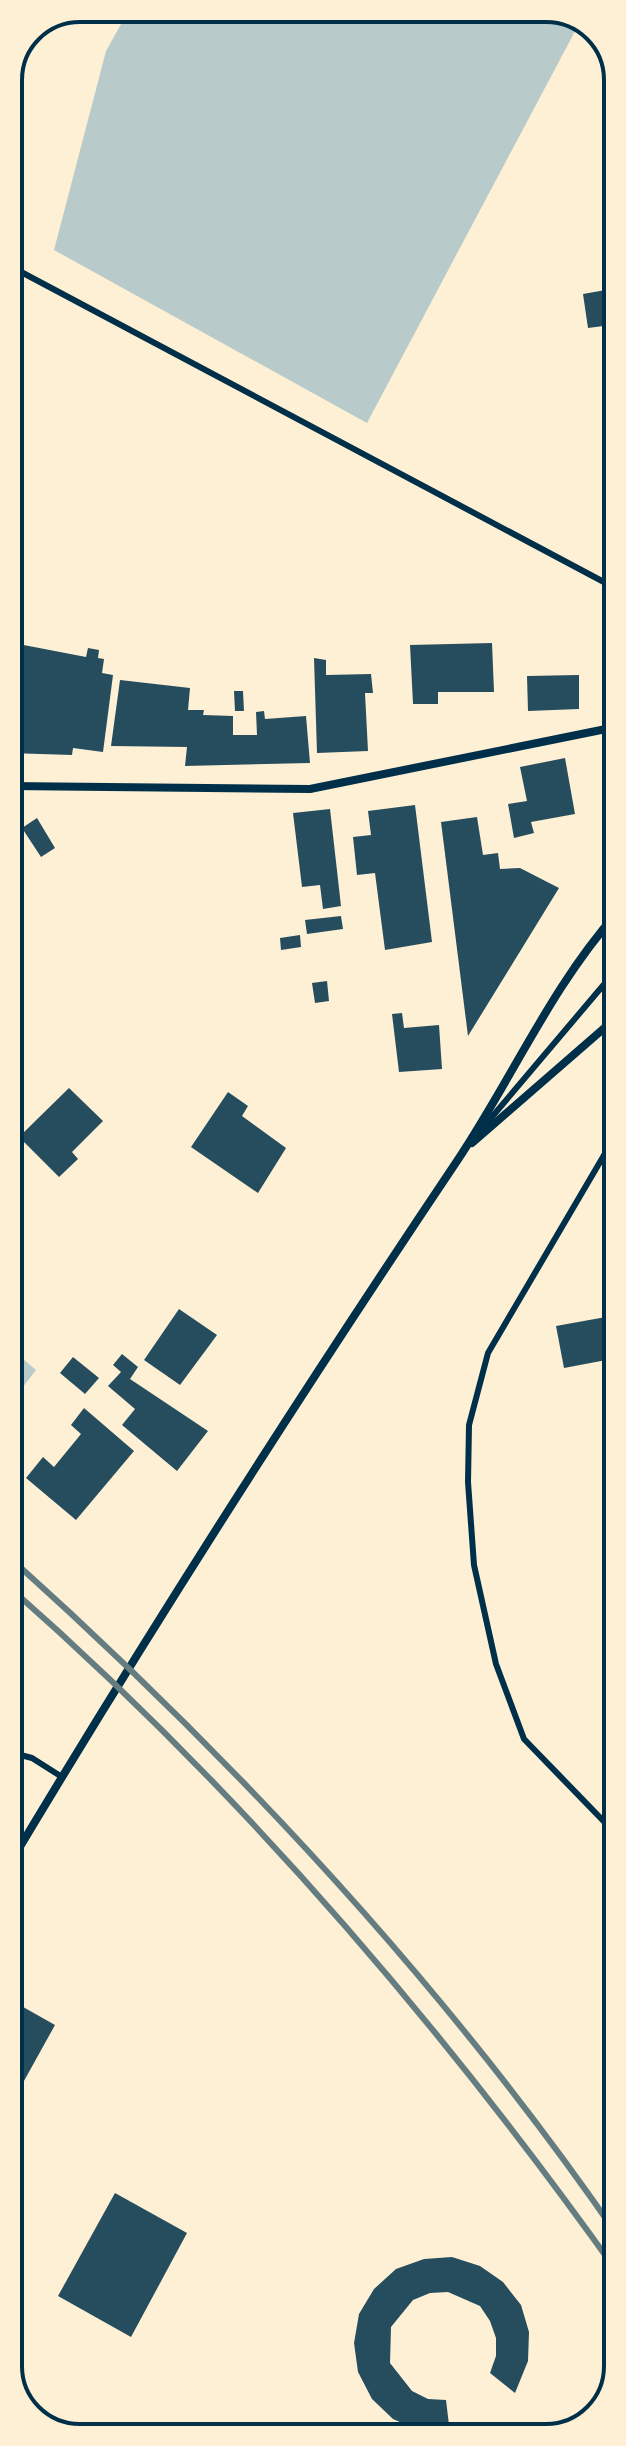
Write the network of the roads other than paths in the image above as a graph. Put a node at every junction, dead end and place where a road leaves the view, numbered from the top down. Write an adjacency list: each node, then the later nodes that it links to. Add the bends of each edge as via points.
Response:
1 (22, 272): 2 (lane)
2 (604, 582)
3 (604, 729): 4 (street, via 310,789)
4 (22, 786)
5 (604, 929): 8 (street, via 571,971)
6 (604, 984): 8 (lane)
7 (604, 1028): 8 (street)
8 (465, 1149): 11 (street, via 350,1320)
9 (604, 1155): 12 (lane, via 488,1353 469,1425 468,1482 474,1565 496,1664 524,1739)
10 (22, 1755): 11 (lane)
11 (62, 1777): 13 (street)
12 (604, 1822)
13 (22, 1843)

